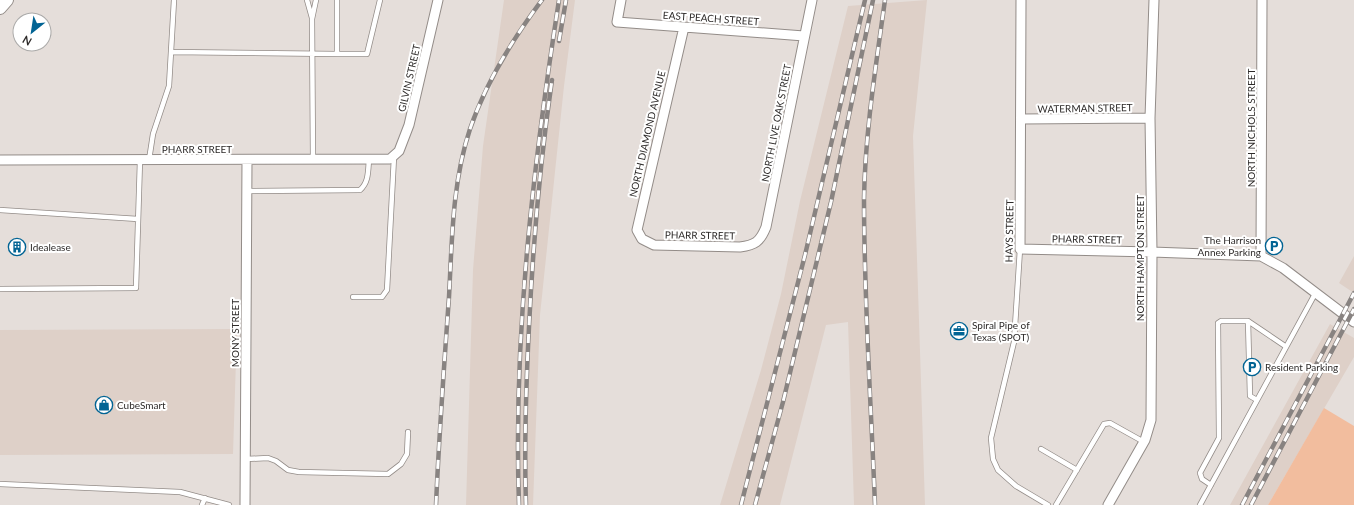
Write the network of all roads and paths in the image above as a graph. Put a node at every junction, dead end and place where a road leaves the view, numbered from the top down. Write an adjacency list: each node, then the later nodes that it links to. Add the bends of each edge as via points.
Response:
1 (7, 0): 13 (main road)
2 (174, 0): 17 (lane)
3 (306, 0): 14 (lane)
4 (316, 0): 14 (lane)
5 (337, 0): 19 (lane)
6 (380, 0): 19 (lane, via 366,54)
7 (438, 0): 22 (street, GILVIN STREET, via 409,125)
8 (621, 0): 15 (street, EAST PEACH STREET, via 617,22)
9 (812, 0): 16 (street, NORTH LIVE OAK STREET)
10 (1021, 0): 21 (street, HAYS STREET)
11 (1154, 0): 20 (street, NORTH HAMPTON STREET)
12 (1262, 0): 35 (street, NORTH NICHOLS STREET)
13 (0, 8)
14 (312, 19): 18 (lane)
15 (684, 27): 16 (street, EAST PEACH STREET); 31 (street, NORTH DIAMOND AVENUE, via 636,230 642,239)
16 (804, 36): 32 (street, NORTH LIVE OAK STREET, via 766,227 762,237)
17 (171, 52): 18 (lane); 24 (lane, via 168,86)
18 (313, 54): 19 (lane); 26 (lane)
19 (337, 54)
20 (1150, 118): 21 (street, WATERMAN STREET); 34 (street, NORTH HAMPTON STREET)
21 (1021, 119): 33 (street, HAYS STREET)
22 (394, 157): 27 (street, PHARR STREET); 38 (lane, via 388,290 382,297)
23 (0, 160): 24 (street, PHARR STREET)
24 (145, 160): 25 (street, PHARR STREET); 30 (lane)
25 (247, 160): 26 (street, PHARR STREET); 28 (street, MONY STREET)
26 (313, 160): 27 (street, PHARR STREET)
27 (369, 160): 28 (lane, via 368,179 360,190)
28 (247, 191): 46 (street, MONY STREET)
29 (0, 210): 30 (lane)
30 (138, 219): 36 (lane, via 136,288)
31 (648, 241): 32 (street, PHARR STREET, via 654,245)
32 (753, 245)
33 (1020, 249): 34 (street, PHARR STREET); 54 (lane, HAYS STREET, via 1014,342 991,438 993,459 998,470 1016,486)
34 (1152, 252): 35 (street, PHARR STREET); 44 (street, NORTH HAMPTON STREET, via 1152,415 1150,430)
35 (1261, 256): 37 (street, PHARR STREET, via 1283,268)
36 (0, 289)
37 (1314, 291): 40 (street, PHARR STREET); 41 (lane)
38 (353, 297)
39 (1248, 321): 41 (lane); 42 (lane, via 1250,396); 49 (lane, via 1221,321 1217,326 1219,438 1200,473 1202,479)
40 (1354, 322)
41 (1285, 346): 42 (lane)
42 (1256, 400): 49 (lane)
43 (408, 432): 46 (lane, via 407,454 401,464 388,474 299,472 288,470 268,458)
44 (1144, 442): 47 (lane, via 1110,423 1104,424); 56 (street, NORTH HAMPTON STREET)
45 (1041, 449): 47 (lane)
46 (246, 459): 53 (street, MONY STREET)
47 (1077, 470): 55 (lane)
48 (0, 484): 50 (lane, via 180,492)
49 (1210, 485): 57 (lane)
50 (205, 498): 51 (lane); 52 (lane)
51 (202, 505)
52 (229, 505)
53 (245, 505)
54 (1048, 505)
55 (1056, 505)
56 (1108, 505)
57 (1200, 505)

